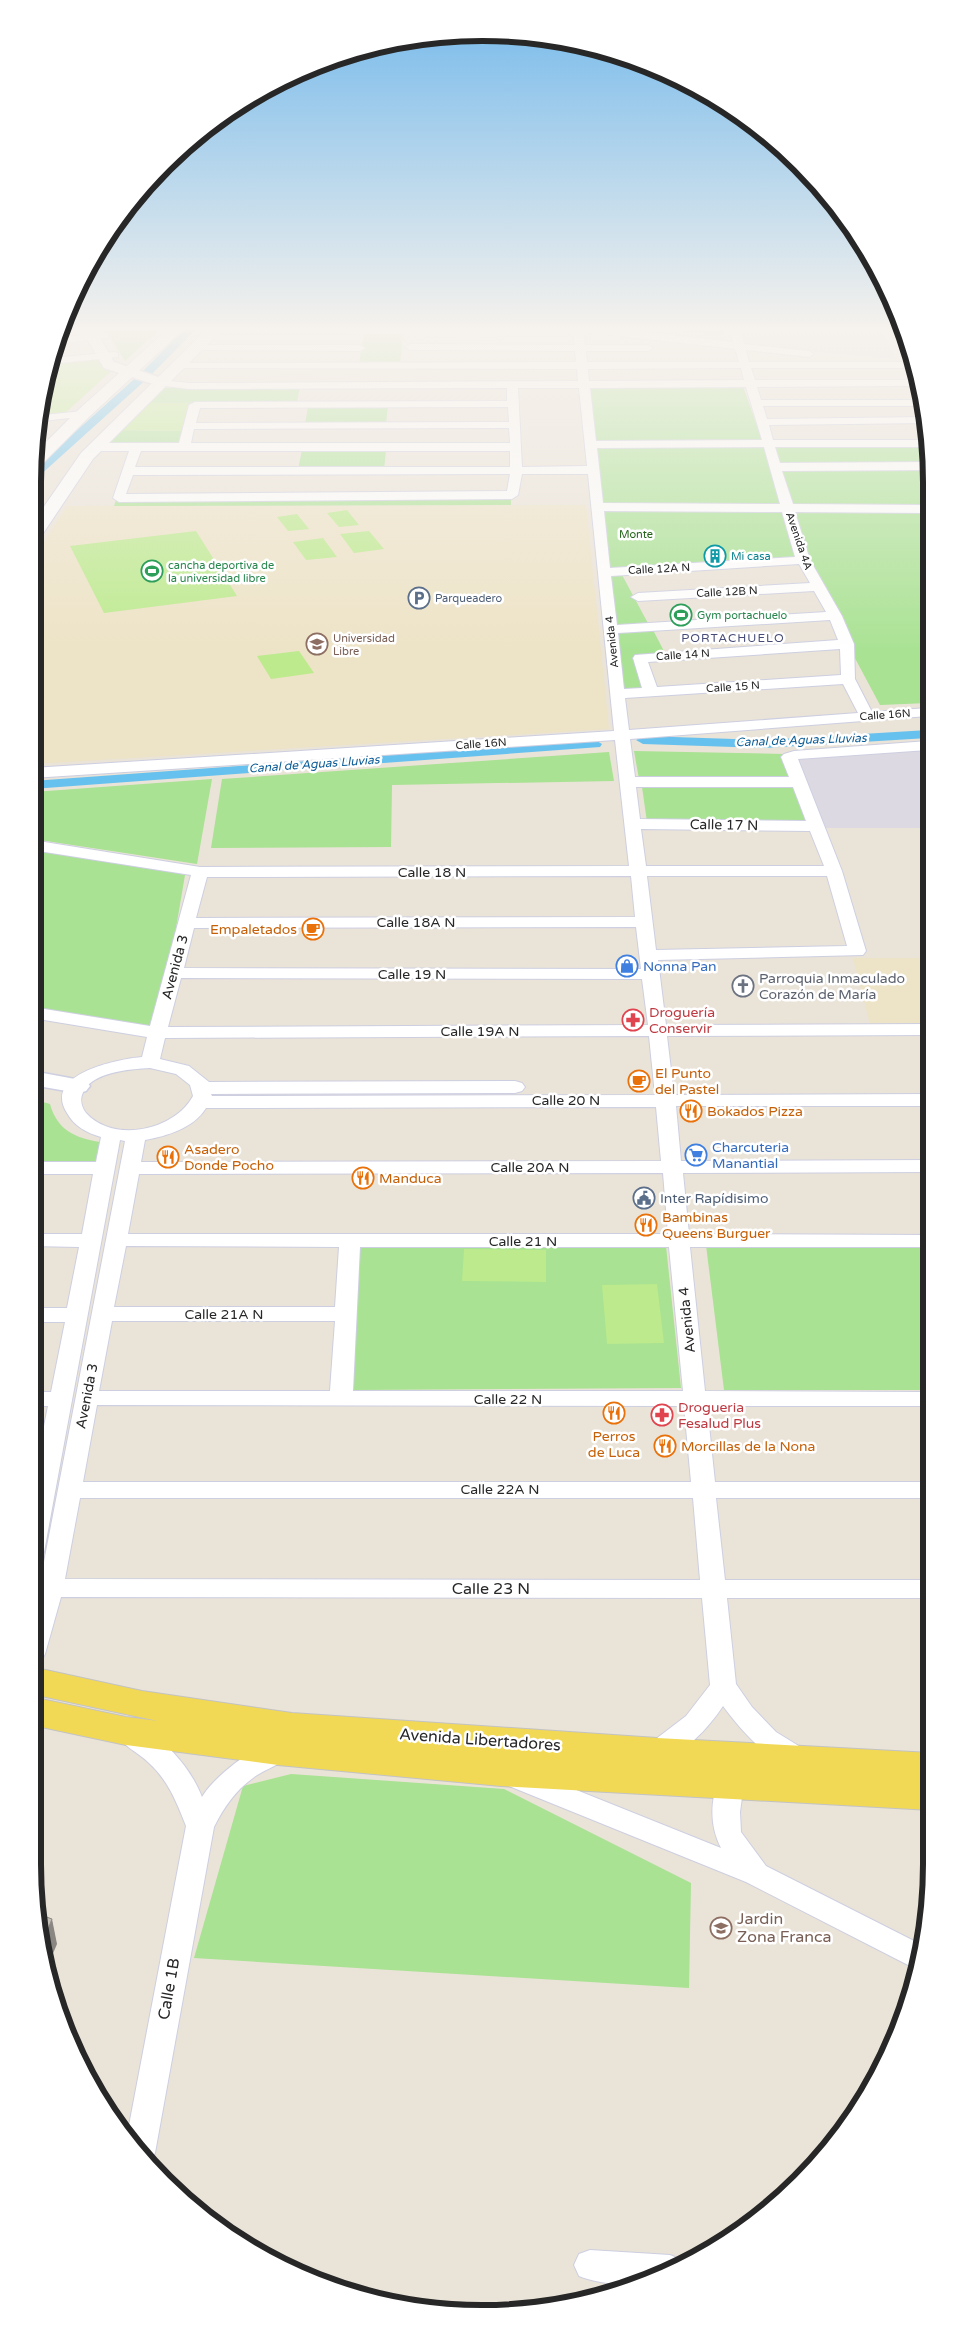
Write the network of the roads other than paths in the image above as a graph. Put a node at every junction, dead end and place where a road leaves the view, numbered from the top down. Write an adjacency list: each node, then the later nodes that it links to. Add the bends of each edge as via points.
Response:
1 (60, 437): 19 (main road)
2 (103, 437): 12 (main road)
3 (186, 437): 14 (street)
4 (357, 437): 16 (street)
5 (514, 437): 18 (street)
6 (590, 437): 11 (street, Avenida 4)
7 (767, 437): 9 (street, Avenida 4A)
8 (921, 443): 10 (street)
9 (769, 444): 10 (street); 11 (street); 22 (street, Avenida 4A)
10 (868, 444): 20 (street)
11 (591, 445): 23 (street, Avenida 4)
12 (96, 447): 13 (street); 32 (main road)
13 (136, 447): 14 (street); 27 (street)
14 (184, 447): 15 (street)
15 (301, 447): 16 (street); 24 (street)
16 (357, 447): 17 (street)
17 (396, 447): 18 (street); 25 (street)
18 (515, 447): 26 (street)
19 (42, 455)
20 (878, 466): 21 (street); 22 (street)
21 (922, 466)
22 (775, 467): 30 (street, Avenida 4A)
23 (594, 470): 26 (street); 29 (street, Avenida 4)
24 (296, 471): 27 (street); 28 (street)
25 (392, 471): 26 (street); 28 (street)
26 (517, 471): 28 (street, via 512,494)
27 (129, 472): 28 (street, via 120,498)
28 (352, 483)
29 (598, 507): 30 (street); 35 (street, Avenida 4)
30 (788, 508): 31 (street); 33 (street, Avenida 4A)
31 (923, 509)
32 (41, 524)
33 (803, 560): 34 (street, Calle 12A N); 36 (street, Avenida 4A)
34 (624, 571): 35 (street, Calle 12A N); 37 (street)
35 (605, 572): 40 (street, Avenida 4)
36 (817, 587): 37 (street, Calle 12B N); 38 (street, Avenida 4A)
37 (638, 597): 39 (street)
38 (835, 616): 39 (street); 41 (street, Avenida 4A)
39 (654, 627): 40 (street); 42 (street)
40 (611, 630): 45 (street, Avenida 4)
41 (847, 644): 42 (street, Calle 14 N); 43 (street, Avenida 4A)
42 (671, 656): 44 (street, Calle 14 N, via 640,658)
43 (848, 679): 44 (street, Calle 15 N); 47 (street, Avenida 4A)
44 (651, 692): 45 (street, Calle 15 N)
45 (618, 694): 48 (street, Avenida 4)
46 (923, 712): 47 (street, Calle 16N)
47 (867, 716): 48 (street, Calle 16N)
48 (622, 735): 50 (street, Calle 16N); 51 (street, Avenida 4)
49 (923, 745): 52 (street, via 799,754 789,758)
50 (41, 771)
51 (628, 782): 52 (street); 53 (street, Avenida 4)
52 (799, 782): 54 (street)
53 (633, 824): 54 (street, Calle 17 N); 58 (street, Avenida 4)
54 (816, 826): 56 (street)
55 (41, 846): 57 (street, Calle 18 N)
56 (834, 871): 58 (street, Calle 18 N); 61 (street, via 857,951)
57 (200, 872): 58 (street, Calle 18 N); 60 (street, Avenida 3)
58 (640, 872): 59 (street, Avenida 4)
59 (645, 922): 60 (street, Calle 18A N); 61 (street, Avenida 4)
60 (187, 923): 62 (street, Avenida 3)
61 (648, 955): 63 (street, Avenida 4)
62 (174, 973): 63 (street, Calle 19 N); 67 (street, Avenida 3)
63 (650, 974): 66 (street, Avenida 4)
64 (41, 1014): 67 (street, Calle 19A N)
65 (923, 1029): 66 (street, Calle 19A N)
66 (656, 1030): 67 (street, Calle 19A N); 73 (street, Avenida 4)
67 (158, 1033): 68 (street, Avenida 3)
68 (150, 1062): 72 (street, via 108,1068 90,1076); 74 (street, via 184,1070 196,1078)
69 (41, 1081): 72 (street)
70 (923, 1088): 73 (street, Calle 20 N)
71 (41, 1090): 72 (street)
72 (75, 1092): 76 (street, via 72,1109 79,1120)
73 (664, 1093): 74 (street, Calle 20 N); 75 (street, Calle 20 N); 78 (street, Avenida 4)
74 (202, 1095): 77 (street, via 193,1114 178,1125)
75 (923, 1100)
76 (111, 1134): 77 (street); 81 (street, Avenida 3)
77 (136, 1135): 82 (street, Avenida 3)
78 (672, 1166): 79 (street, Calle 20A N); 82 (street, Calle 20A N); 87 (street, Avenida 4)
79 (923, 1166)
80 (41, 1168): 81 (street)
81 (104, 1168): 84 (street, Avenida 3)
82 (130, 1168): 85 (street, Avenida 3)
83 (41, 1240): 84 (street)
84 (91, 1240): 92 (street, Avenida 3)
85 (116, 1240): 86 (street, Calle 21 N); 89 (street, Avenida 3)
86 (350, 1240): 87 (street, Calle 21 N); 90 (street)
87 (679, 1241): 88 (street, Calle 21 N); 97 (street, Avenida 4)
88 (923, 1241)
89 (102, 1314): 90 (street, Calle 21A N); 93 (street, Avenida 3)
90 (346, 1314): 96 (street)
91 (41, 1315): 92 (street)
92 (77, 1315): 95 (street, Avenida 3)
93 (87, 1398): 96 (street, Calle 22 N); 101 (street, Avenida 3)
94 (41, 1399): 95 (street)
95 (61, 1399): 99 (street, Avenida 3)
96 (341, 1399): 97 (street, Calle 22 N)
97 (694, 1399): 98 (street, Calle 22 N); 100 (street, Avenida 4)
98 (923, 1399)
99 (41, 1479)
100 (704, 1489): 101 (street, Calle 22A N); 102 (street, Calle 22A N); 104 (street, Avenida 4)
101 (69, 1490): 103 (street, Avenida 3)
102 (923, 1490)
103 (51, 1588): 104 (street, Calle 23 N); 106 (street, Avenida 3)
104 (714, 1589): 105 (street, Calle 23 N); 108 (street, Avenida 4)
105 (923, 1589)
106 (41, 1623)
107 (41, 1682): 112 (main road, Avenida Libertadores, via 142,1705 292,1727)
108 (723, 1686): 112 (street, via 707,1712 685,1735); 113 (street, via 767,1739)
109 (41, 1713): 110 (main road, Avenida Libertadores)
110 (126, 1731): 111 (main road, Avenida Libertadores); 118 (street, via 160,1756 185,1788)
111 (278, 1752): 115 (main road, Avenida Libertadores); 118 (street, Calle 1B, via 237,1776 217,1795)
112 (657, 1752): 113 (main road, Avenida Libertadores)
113 (800, 1760): 114 (main road, Avenida Libertadores)
114 (923, 1767)
115 (501, 1771): 116 (main road, Avenida Libertadores); 119 (street)
116 (731, 1783): 117 (main road, Avenida Libertadores); 119 (street, via 724,1816 726,1831 736,1850)
117 (923, 1795)
118 (200, 1826): 121 (street, Calle 1B)
119 (756, 1874): 120 (street)
120 (913, 1954)
121 (141, 2143)
122 (590, 2265): 123 (street)
123 (655, 2269)

